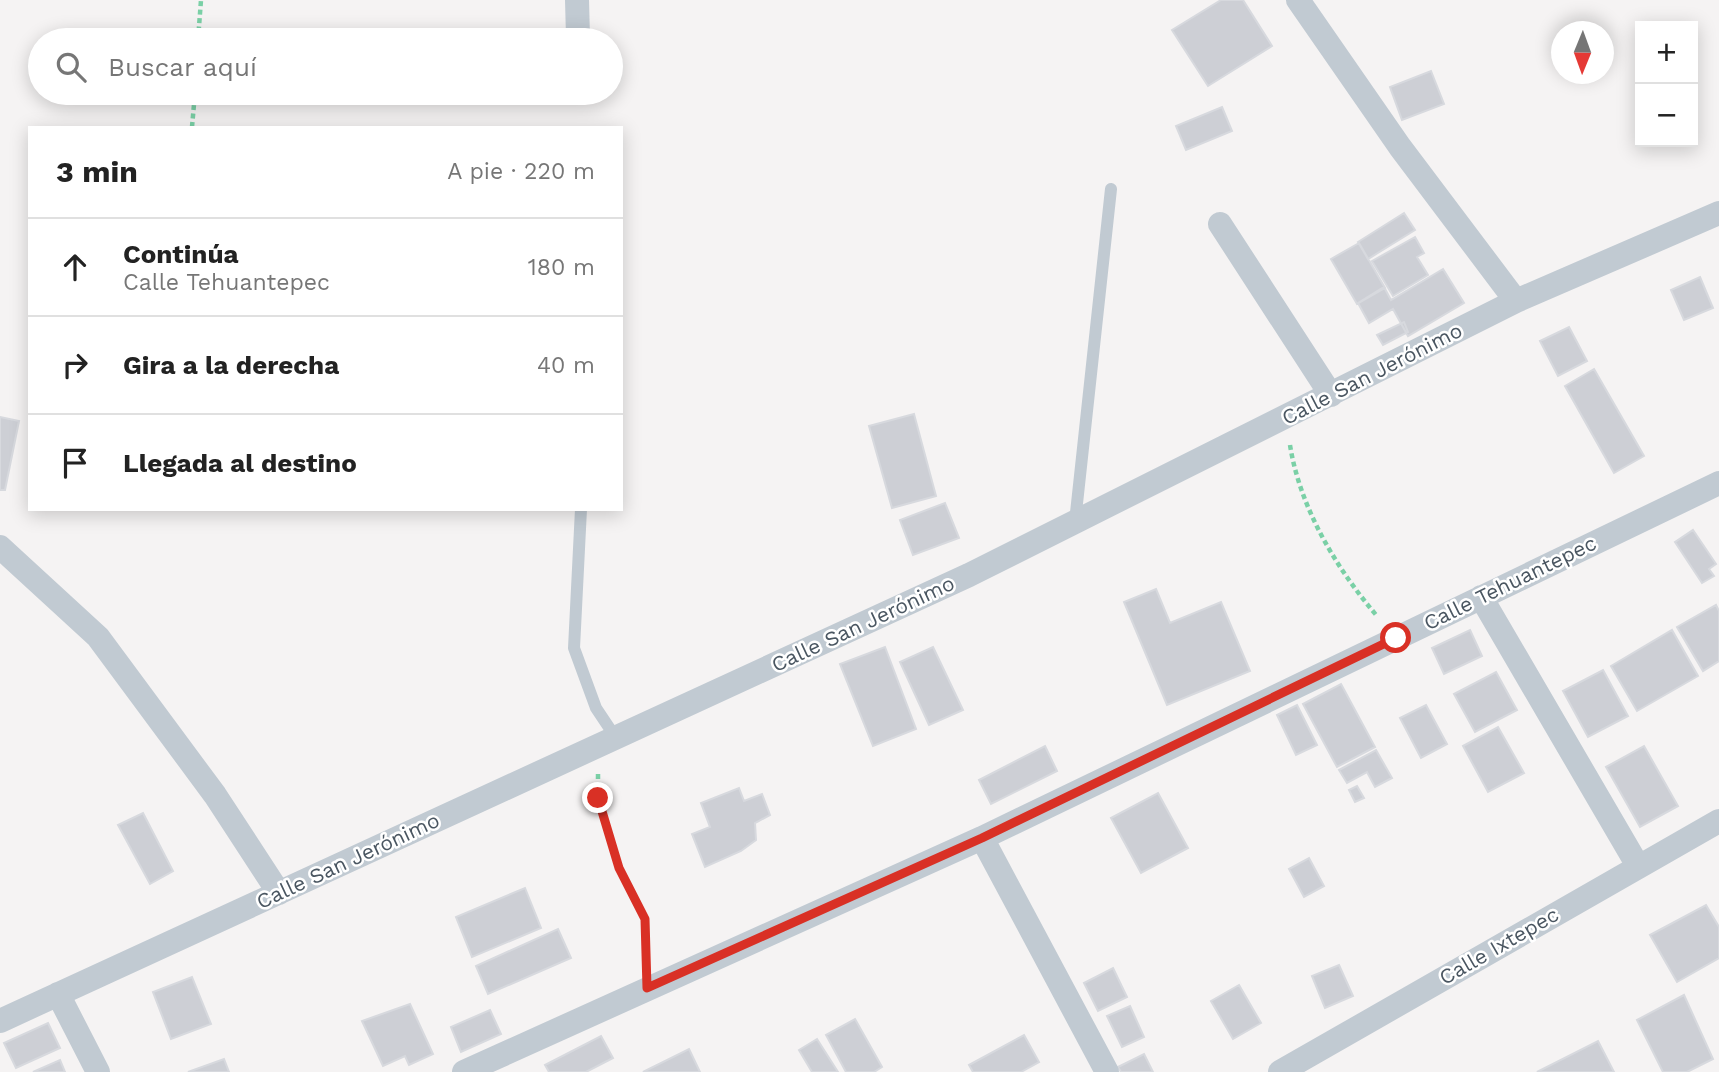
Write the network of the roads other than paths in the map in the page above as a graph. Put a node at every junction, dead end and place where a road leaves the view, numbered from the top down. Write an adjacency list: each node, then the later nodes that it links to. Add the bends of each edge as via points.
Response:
1 (577, 0): 3 (street)
2 (1298, 0): 7 (street, via 1400,147)
3 (578, 28)
4 (1111, 189): 11 (lane)
5 (1719, 213): 7 (street, Calle San Jerónimo)
6 (1220, 225): 8 (street)
7 (1516, 301): 8 (street, Calle San Jerónimo)
8 (1331, 395): 11 (street, Calle San Jerónimo)
9 (1719, 483): 13 (street, Calle Tehuantepec)
10 (581, 511): 14 (lane, via 574,648)
11 (1075, 522): 14 (street, Calle San Jerónimo)
12 (0, 547): 18 (street, via 98,637 215,795)
13 (1481, 597): 16 (street, Calle Tehuantepec); 17 (street)
14 (606, 742): 18 (street, Calle San Jerónimo)
15 (1719, 821): 17 (street, Calle Ixtepec)
16 (982, 838): 21 (street, Calle Tehuantepec); 23 (street)
17 (1638, 866): 24 (street, Calle Ixtepec)
18 (279, 893): 19 (street, Calle San Jerónimo)
19 (58, 994): 20 (street, Calle San Jerónimo); 22 (street)
20 (0, 1021)
21 (468, 1071)
22 (97, 1072)
23 (1107, 1072)
24 (1280, 1072)

